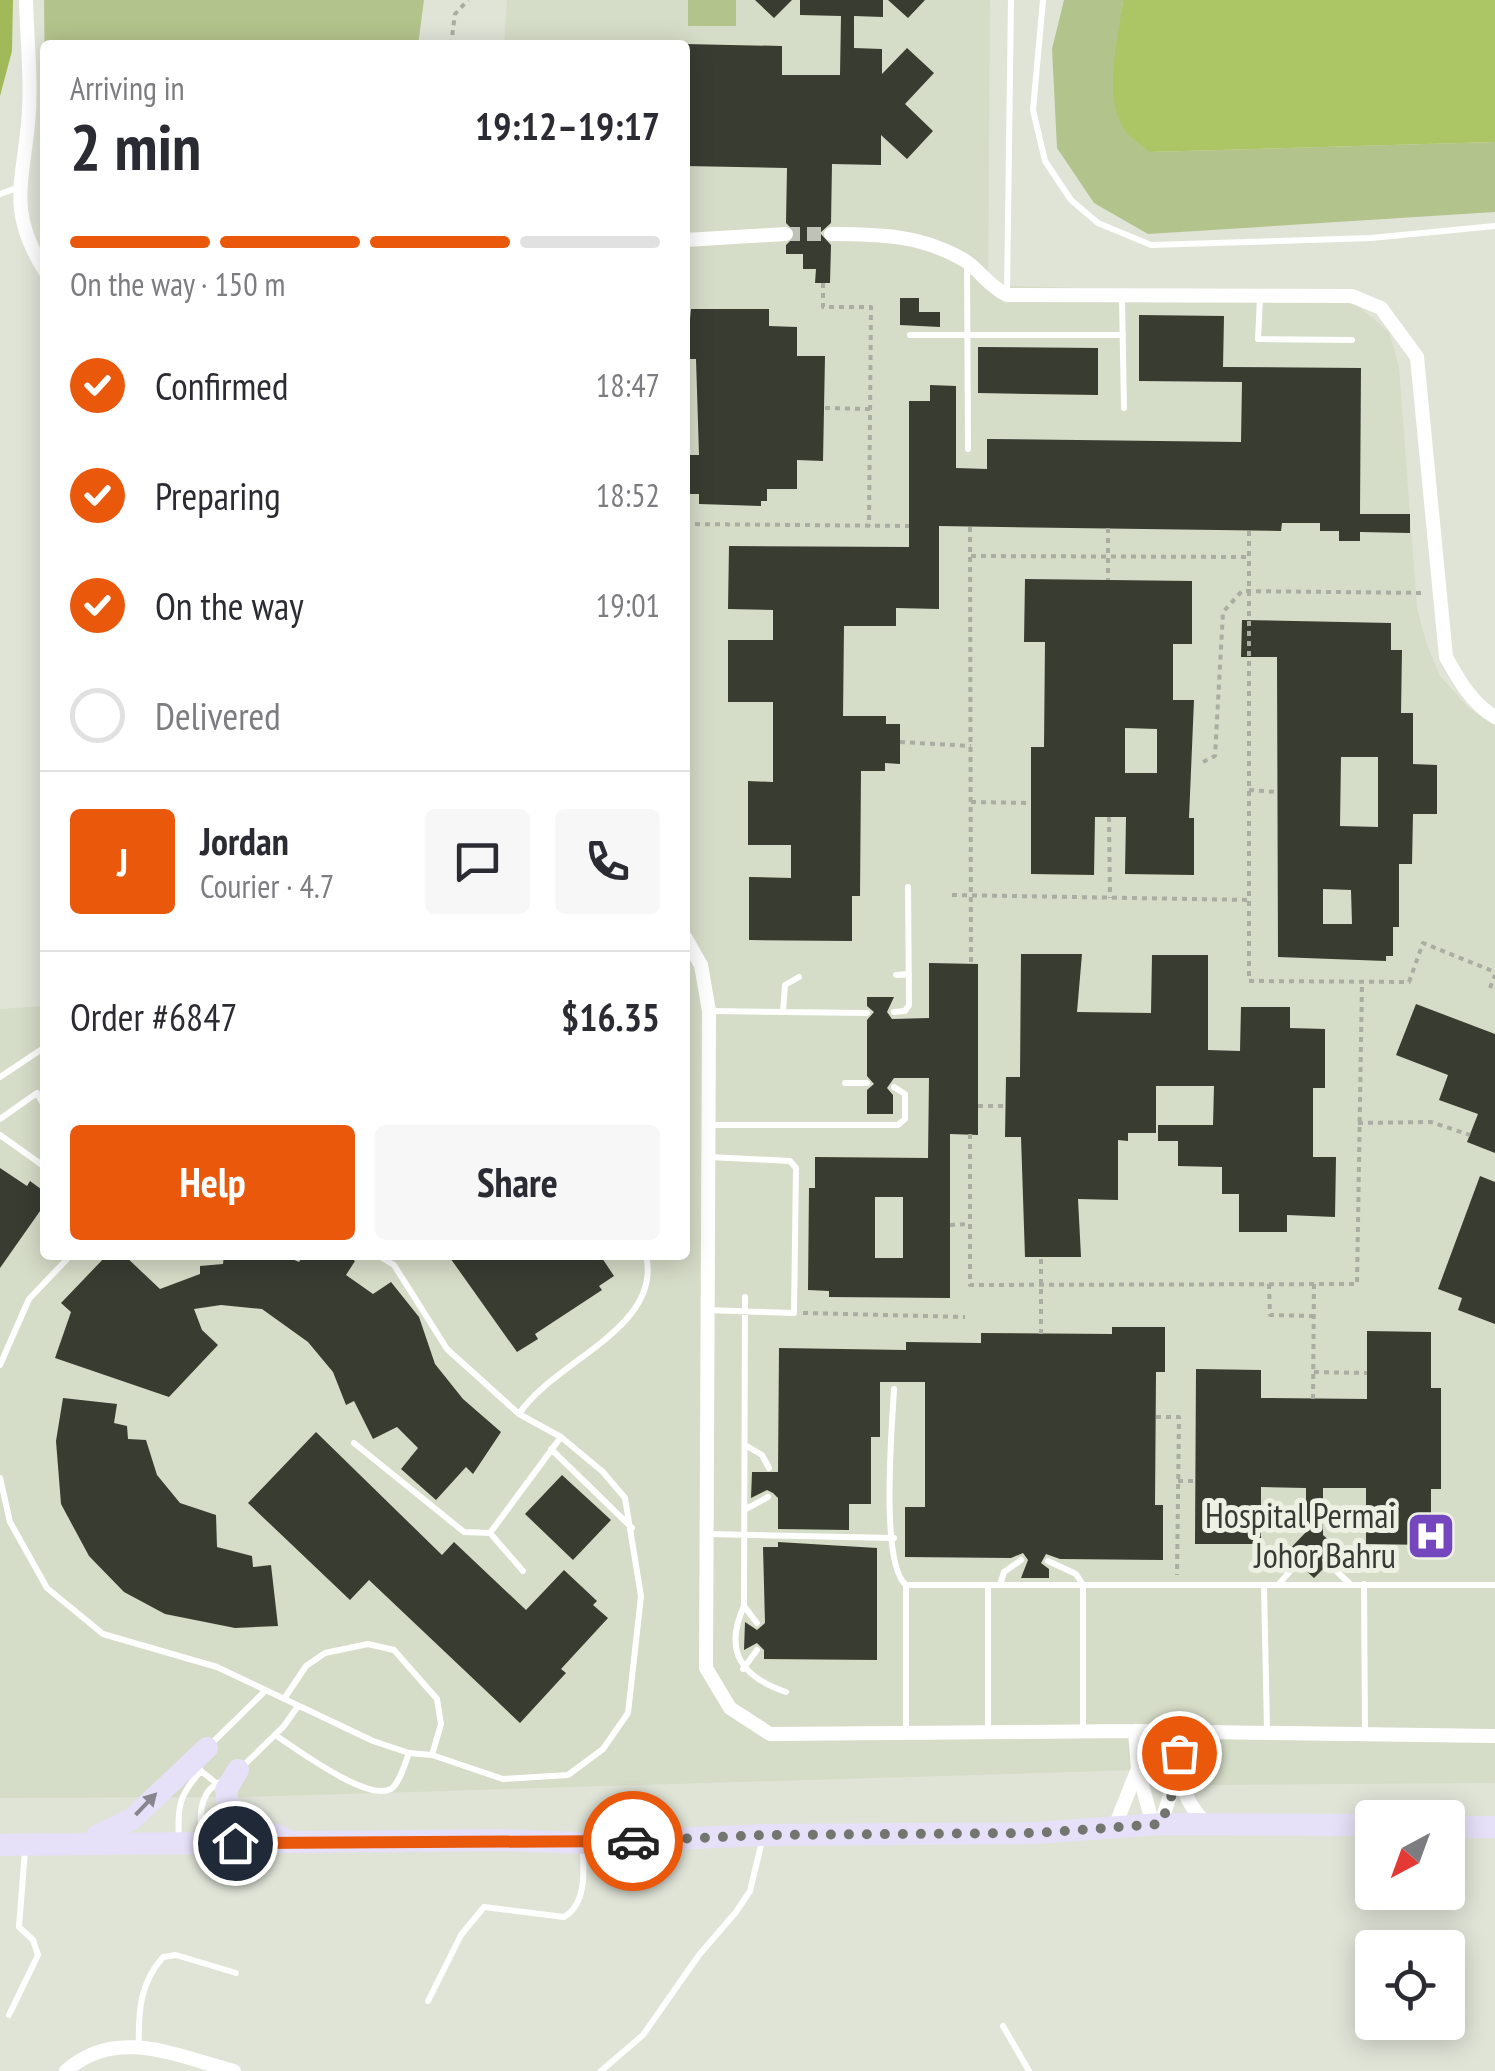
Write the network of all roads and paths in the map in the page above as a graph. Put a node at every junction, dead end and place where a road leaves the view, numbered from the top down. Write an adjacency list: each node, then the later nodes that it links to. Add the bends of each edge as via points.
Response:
1 (26, 0): 6 (street, via 28,124)
2 (468, 0): 5 (path, via 455,14)
3 (1011, 0): 15 (lane)
4 (1043, 0): 8 (lane, via 1034,110 1045,160 1071,200 1098,224 1151,245 1370,238)
5 (452, 40)
6 (17, 188): 7 (lane); 13 (street)
7 (0, 194)
8 (1495, 226)
9 (786, 234): 11 (street)
10 (831, 234): 12 (street, via 893,234)
11 (690, 240)
12 (967, 262): 15 (street, via 988,286); 18 (lane)
13 (40, 264)
14 (823, 283): 24 (path, via 823,307 871,307)
15 (1007, 295): 16 (street)
16 (1122, 298): 17 (street); 19 (lane)
17 (1260, 298): 21 (lane, via 1258,339); 37 (street, via 1352,296 1381,308 1417,356)
18 (968, 335): 19 (lane); 20 (lane); 25 (lane)
19 (1123, 335): 23 (lane)
20 (910, 336)
21 (1352, 340)
22 (825, 408): 24 (path)
23 (1124, 408)
24 (870, 409): 27 (path)
25 (968, 449)
26 (690, 524): 27 (path)
27 (869, 526): 28 (path)
28 (909, 526)
29 (970, 527): 32 (path)
30 (1108, 528): 33 (path)
31 (1249, 531): 34 (path)
32 (970, 556): 33 (path); 40 (path)
33 (1108, 557): 34 (path); 35 (path)
34 (1249, 557): 36 (path)
35 (1108, 580)
36 (1248, 591): 37 (path); 41 (path, via 1223,612 1215,756); 42 (path)
37 (1438, 594): 38 (street, via 1446,657 1481,709)
38 (1495, 717)
39 (900, 742): 40 (path)
40 (971, 746): 44 (path)
41 (1203, 762)
42 (1250, 790): 43 (path); 51 (path)
43 (1276, 792)
44 (971, 802): 45 (path); 49 (path)
45 (1031, 803)
46 (1109, 817): 50 (path)
47 (908, 887): 55 (lane)
48 (952, 895): 49 (path)
49 (971, 896): 50 (path); 53 (path)
50 (1110, 898): 51 (path)
51 (1250, 900): 58 (path, via 1249,982)
52 (690, 946): 60 (street, via 701,965)
53 (971, 963)
54 (1495, 973): 58 (path, via 1423,943 1408,982); 59 (path)
55 (909, 974): 56 (lane); 62 (lane, via 909,1005)
56 (896, 975)
57 (798, 977): 61 (lane, via 785,985)
58 (1362, 982): 75 (path)
59 (1490, 988)
60 (709, 1011): 61 (lane); 76 (street)
61 (783, 1012): 63 (lane)
62 (894, 1012)
63 (867, 1013)
64 (40, 1050): 65 (lane)
65 (0, 1077)
66 (845, 1082): 67 (lane)
67 (867, 1082)
68 (894, 1087): 76 (lane, via 905,1094 905,1119 898,1125)
69 (40, 1091): 70 (lane)
70 (36, 1093): 71 (lane); 74 (lane)
71 (40, 1099)
72 (978, 1106): 73 (path)
73 (1006, 1106)
74 (0, 1120)
75 (1358, 1123): 79 (path, via 1431,1122); 92 (path, via 1357,1284)
76 (707, 1125): 80 (street)
77 (970, 1134): 85 (path)
78 (0, 1135): 82 (lane)
79 (1470, 1135)
80 (708, 1157): 81 (lane); 94 (street)
81 (746, 1160): 83 (lane); 96 (lane, via 790,1161 796,1168)
82 (40, 1163)
83 (746, 1170)
84 (950, 1224): 85 (path)
85 (970, 1224): 90 (path, via 970,1285)
86 (1041, 1257): 90 (path)
87 (66, 1260): 100 (lane, via 29,1299)
88 (386, 1260): 105 (lane, via 447,1348)
89 (647, 1260): 105 (lane, via 650,1281 640,1306 540,1386)
90 (1042, 1284): 91 (path); 99 (path)
91 (1270, 1284): 92 (path); 97 (path, via 1270,1316)
92 (1314, 1284): 97 (path)
93 (745, 1296): 95 (lane)
94 (706, 1310): 95 (lane); 119 (street)
95 (745, 1311): 96 (lane); 109 (lane)
96 (794, 1312): 98 (path)
97 (1314, 1316): 101 (path)
98 (965, 1317)
99 (1041, 1334)
100 (0, 1364)
101 (1314, 1372): 102 (path); 104 (path)
102 (1367, 1373)
103 (894, 1389): 121 (lane, via 888,1508)
104 (1314, 1398)
105 (519, 1414): 107 (lane)
106 (1156, 1417): 113 (path, via 1179,1417)
107 (561, 1437): 110 (lane); 117 (lane, via 625,1498)
108 (354, 1442): 118 (lane, via 464,1532)
109 (744, 1445): 111 (lane, via 762,1455); 116 (lane)
110 (551, 1450): 117 (lane); 118 (lane)
111 (768, 1468)
112 (0, 1478): 141 (lane, via 10,1522 47,1588 103,1634 217,1667)
113 (1178, 1481): 114 (path); 132 (path)
114 (1196, 1481)
115 (768, 1498): 116 (lane)
116 (746, 1510): 120 (lane)
117 (633, 1528): 155 (lane, via 641,1596 628,1713 603,1749 568,1775 503,1779)
118 (490, 1534): 126 (lane)
119 (708, 1534): 120 (lane); 146 (street, via 706,1668 730,1708 770,1734)
120 (745, 1535): 121 (lane); 137 (lane)
121 (894, 1538): 130 (lane, via 894,1566)
122 (1021, 1560): 131 (lane, via 1004,1572)
123 (1048, 1561): 136 (lane, via 1076,1574)
124 (1297, 1563): 133 (lane)
125 (1328, 1563): 128 (lane)
126 (523, 1571)
127 (1264, 1584): 132 (lane); 133 (lane); 151 (lane)
128 (1352, 1584): 129 (lane); 133 (lane)
129 (1364, 1584): 134 (lane); 152 (lane)
130 (906, 1585): 135 (lane); 146 (lane)
131 (1000, 1585): 135 (lane); 136 (lane)
132 (1176, 1585): 136 (lane)
133 (1278, 1585)
134 (1495, 1585)
135 (988, 1586): 147 (lane)
136 (1083, 1586): 148 (lane)
137 (744, 1606): 138 (lane); 140 (lane, via 733,1642)
138 (757, 1623)
139 (756, 1650): 140 (lane)
140 (743, 1669): 142 (lane)
141 (264, 1691): 143 (lane); 156 (lane)
142 (786, 1692)
143 (284, 1699): 144 (lane); 155 (lane, via 306,1666 325,1654 368,1644 394,1650 437,1699 441,1724)
144 (298, 1706): 150 (lane); 154 (lane)
145 (1135, 1731): 148 (street); 149 (street); 158 (street)
146 (906, 1732): 147 (street)
147 (988, 1732): 148 (street)
148 (1083, 1732)
149 (1179, 1733): 151 (street); 159 (street)
150 (275, 1736): 154 (lane, via 364,1789 389,1790); 157 (lane)
151 (1267, 1736): 152 (street)
152 (1365, 1736): 153 (street)
153 (1495, 1736)
154 (409, 1753): 155 (lane)
155 (432, 1755)
156 (204, 1760): 160 (lane); 168 (main road, one-way to 156, via 122,1826); 169 (lane, via 177,1806)
157 (238, 1770): 160 (lane); 173 (main road, via 226,1790 228,1805 257,1828)
158 (1138, 1770): 161 (street); 164 (street)
159 (1177, 1771): 161 (street); 162 (street, via 1191,1810)
160 (216, 1783): 169 (lane, via 201,1803)
161 (1157, 1825): 162 (main road); 164 (main road)
162 (1208, 1825): 163 (main road)
163 (1355, 1825)
164 (1115, 1826): 167 (main road, via 1037,1833)
165 (1495, 1826): 166 (main road)
166 (1465, 1827)
167 (763, 1835): 170 (main road); 181 (lane, via 750,1891 736,1912 643,2035)
168 (74, 1841): 169 (main road); 172 (main road)
169 (191, 1842): 173 (main road)
170 (583, 1844): 173 (main road); 175 (lane, via 581,1899 574,1912 564,1917 484,1907)
171 (0, 1845): 172 (main road)
172 (25, 1845): 176 (lane, via 19,1928 38,1954)
173 (300, 1845)
174 (236, 1973): 178 (lane, via 163,1957 146,1981)
175 (428, 2001)
176 (10, 2015)
177 (1002, 2026): 182 (lane)
178 (139, 2046): 179 (street, via 100,2049); 180 (street)
179 (66, 2071)
180 (234, 2071)
181 (600, 2071)
182 (1029, 2071)

